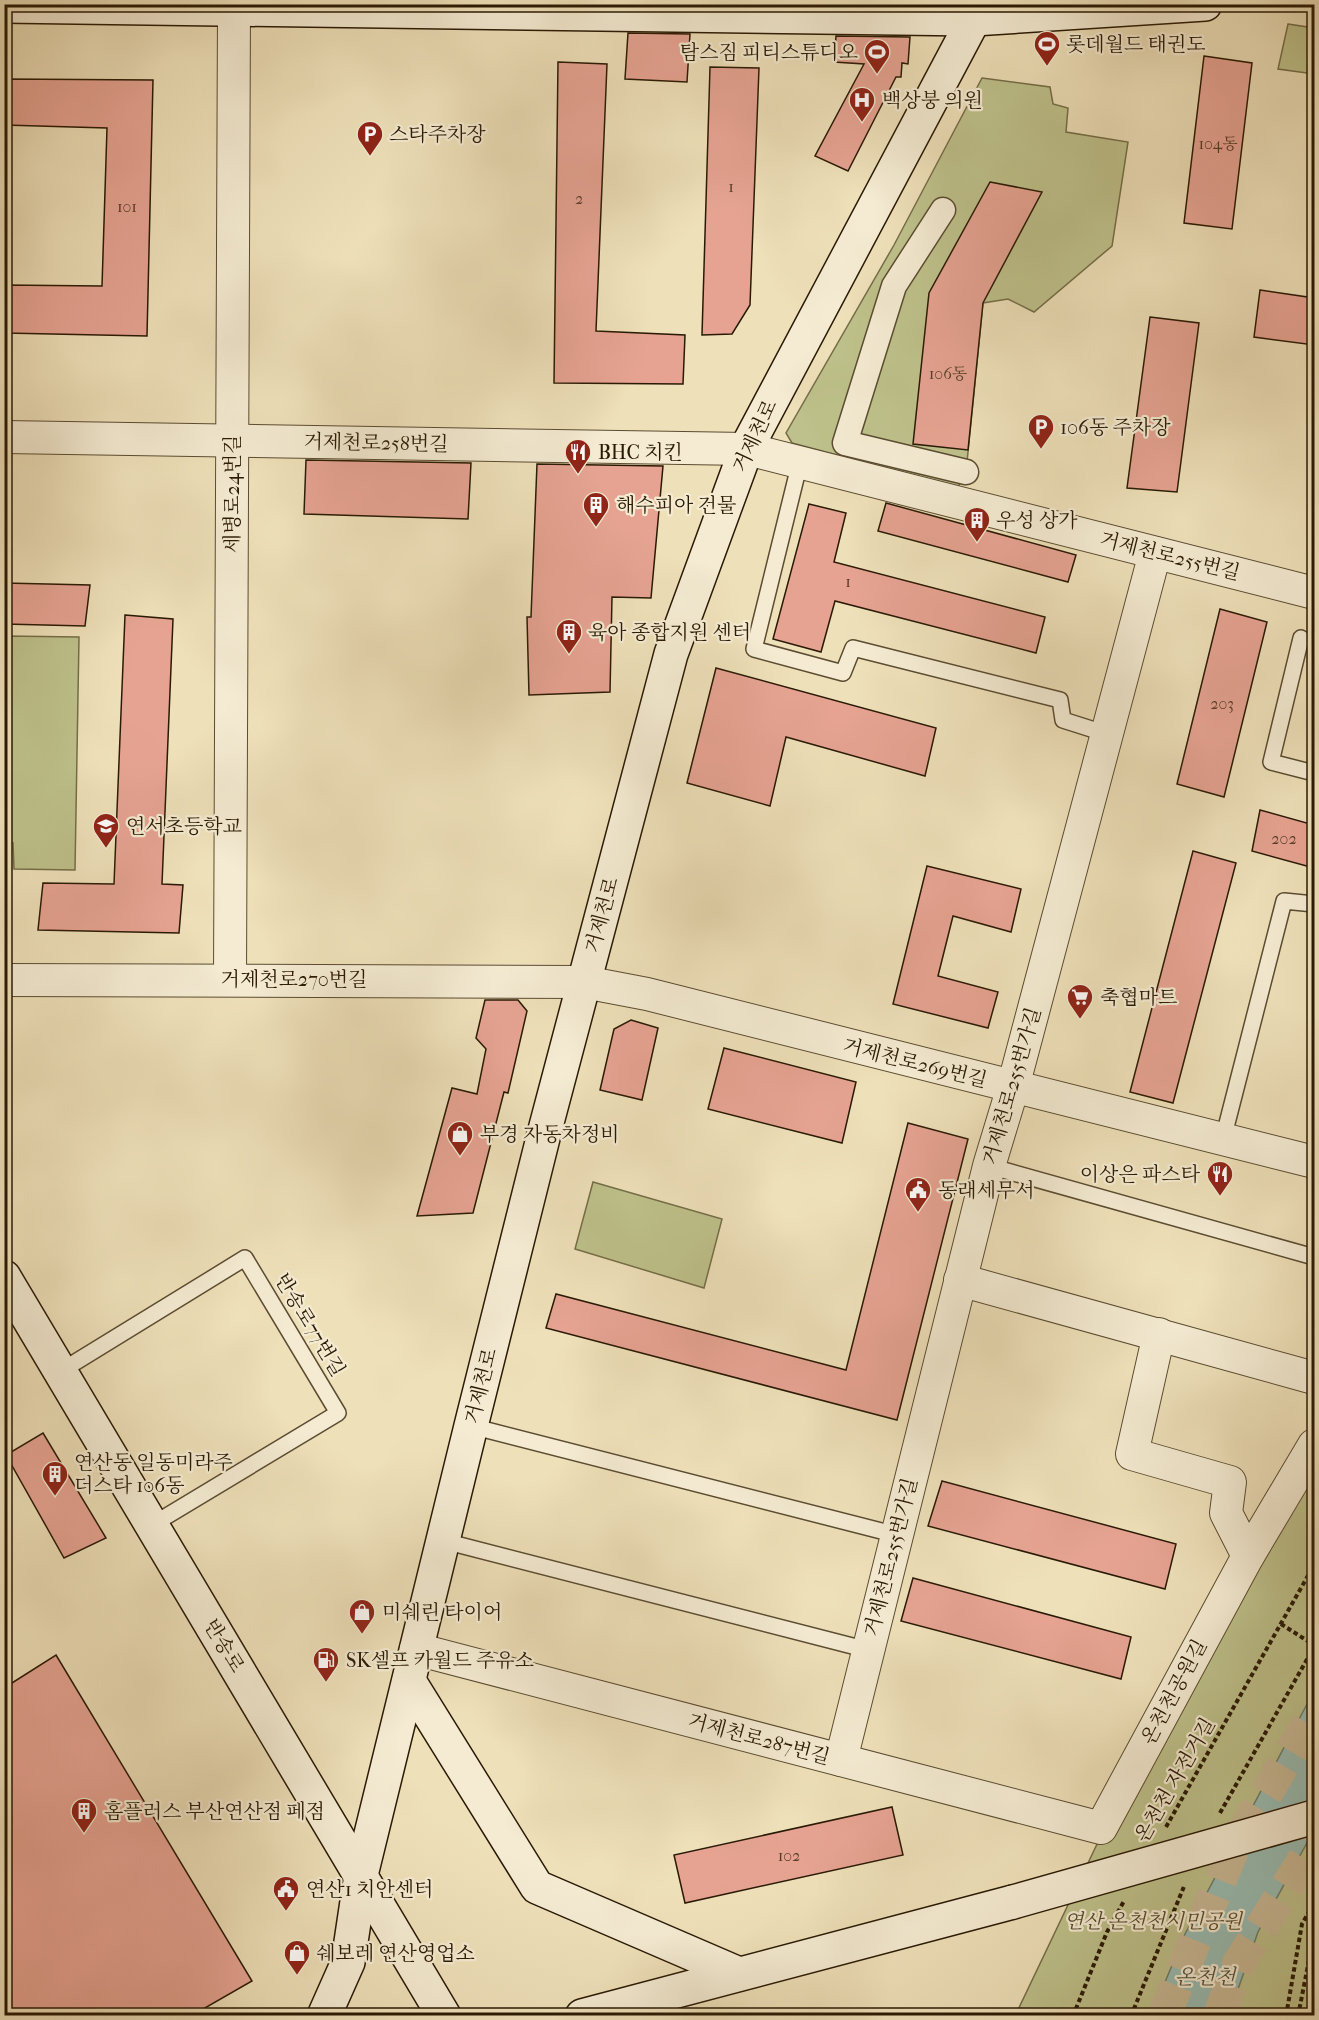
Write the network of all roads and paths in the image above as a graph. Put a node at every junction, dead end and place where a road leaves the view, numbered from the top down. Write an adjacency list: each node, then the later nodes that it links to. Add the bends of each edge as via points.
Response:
1 (1205, 4): 6 (main road)
2 (4, 6): 4 (main road)
3 (319, 7): 4 (main road); 5 (main road)
4 (234, 9): 9 (street, 세병로24번길)
5 (703, 10): 6 (main road)
6 (975, 12): 10 (main road, 거제천로)
7 (943, 210): 12 (street, via 894,286 845,443)
8 (4, 437): 9 (street, 거제천로258번길)
9 (232, 441): 10 (street, 거제천로258번길); 19 (street, 세병로24번길)
10 (747, 448): 11 (street, 거제천로255번길); 21 (main road, 거제천로, via 671,654)
11 (800, 462): 13 (street, 거제천로255번길); 16 (lane, via 754,649 843,673 853,648 1060,700 1063,720)
12 (966, 472)
13 (1155, 553): 14 (street, 거제천로255번길); 16 (street, 거제천로255번가길)
14 (1314, 593)
15 (1301, 638): 17 (lane, via 1271,762)
16 (1107, 734): 22 (street, 거제천로255번가길)
17 (1314, 773)
18 (1314, 904): 23 (lane, via 1284,901)
19 (230, 978): 20 (street, 거제천로270번길); 21 (street, 거제천로270번길)
20 (4, 980)
21 (584, 982): 22 (street, 거제천로269번길, via 647,994); 32 (main road, 거제천로)
22 (1013, 1087): 23 (street, 거제천로269번길); 25 (street, 거제천로255번가길)
23 (1223, 1139): 24 (street, 거제천로269번길)
24 (1314, 1162)
25 (989, 1166): 26 (lane); 28 (street, 거제천로255번가길)
26 (1314, 1257)
27 (4, 1277): 30 (main road, 반송로)
28 (960, 1280): 29 (street); 35 (street, 거제천로255번가길)
29 (1159, 1334): 31 (street); 37 (street, via 1132,1454 1230,1482 1226,1513)
30 (61, 1371): 34 (main road, 반송로); 34 (lane, 반송로77번길, via 245,1258 338,1413)
31 (1314, 1378)
32 (471, 1426): 35 (lane); 36 (main road, 거제천로)
33 (1314, 1445): 37 (street, 온천천공원길)
34 (152, 1525): 48 (main road, 반송로)
35 (897, 1535): 42 (street, 거제천로255번가길)
36 (444, 1541): 41 (main road, 거제천로); 42 (lane)
37 (1248, 1556): 46 (street, 온천천공원길)
38 (1314, 1565): 39 (path, 온천천 자전거길)
39 (1281, 1624): 40 (path); 47 (path, 온천천 자전거길)
40 (1314, 1645)
41 (416, 1649): 43 (main road, 거제천로); 44 (street, 거제천로287번길)
42 (868, 1650): 44 (street, 거제천로255번가길)
43 (409, 1680): 48 (main road, 거제천로); 52 (main road, via 537,1887)
44 (841, 1760): 46 (street, 거제천로287번길)
45 (1314, 1817): 52 (main road, bridge)
46 (1101, 1828)
47 (1165, 1829)
48 (361, 1875): 53 (main road, 거제천로, via 348,1962); 54 (main road, 반송로)
49 (1130, 1891): 57 (path, via 1107,1932)
50 (1314, 1903): 58 (path, via 1302,1924)
51 (1314, 1935): 59 (path)
52 (739, 1974): 55 (main road); 56 (main road)
53 (324, 2016)
54 (444, 2016)
55 (582, 2016)
56 (669, 2016)
57 (1073, 2016)
58 (1286, 2016)
59 (1298, 2016)

